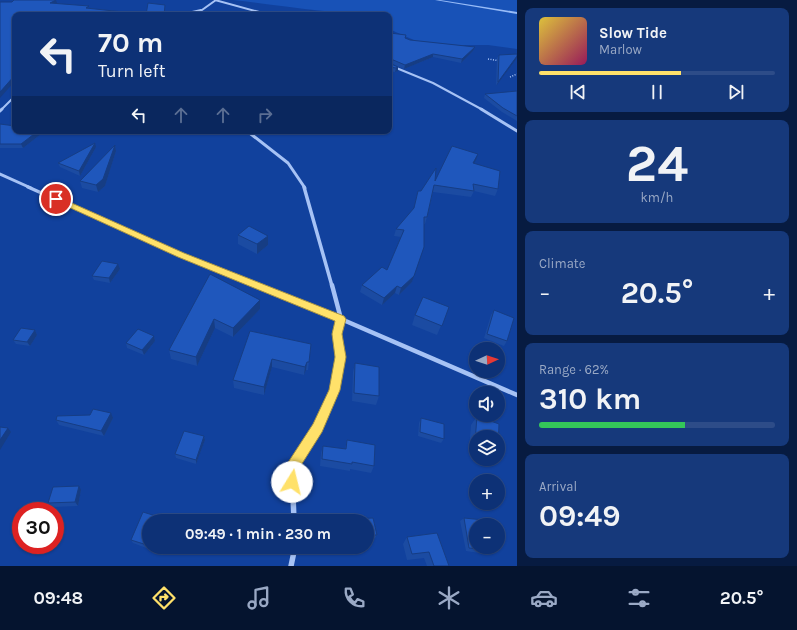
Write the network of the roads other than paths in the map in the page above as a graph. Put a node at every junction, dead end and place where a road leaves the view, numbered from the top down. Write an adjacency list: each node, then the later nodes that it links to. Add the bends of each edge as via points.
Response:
1 (215, 0): 2 (street); 5 (street)
2 (203, 9): 3 (street); 4 (street)
3 (191, 12)
4 (199, 12)
5 (259, 12)
6 (392, 66): 9 (street, via 468,101)
7 (12, 99): 8 (street)
8 (0, 111)
9 (517, 131)
10 (251, 134): 12 (street, via 288,163 304,185)
11 (0, 174): 12 (street, via 181,255)
12 (341, 319): 13 (street); 14 (street, via 337,334 341,357 334,390 317,428 292,469)
13 (517, 395)
14 (294, 514)
15 (294, 554): 16 (street)
16 (291, 566)

